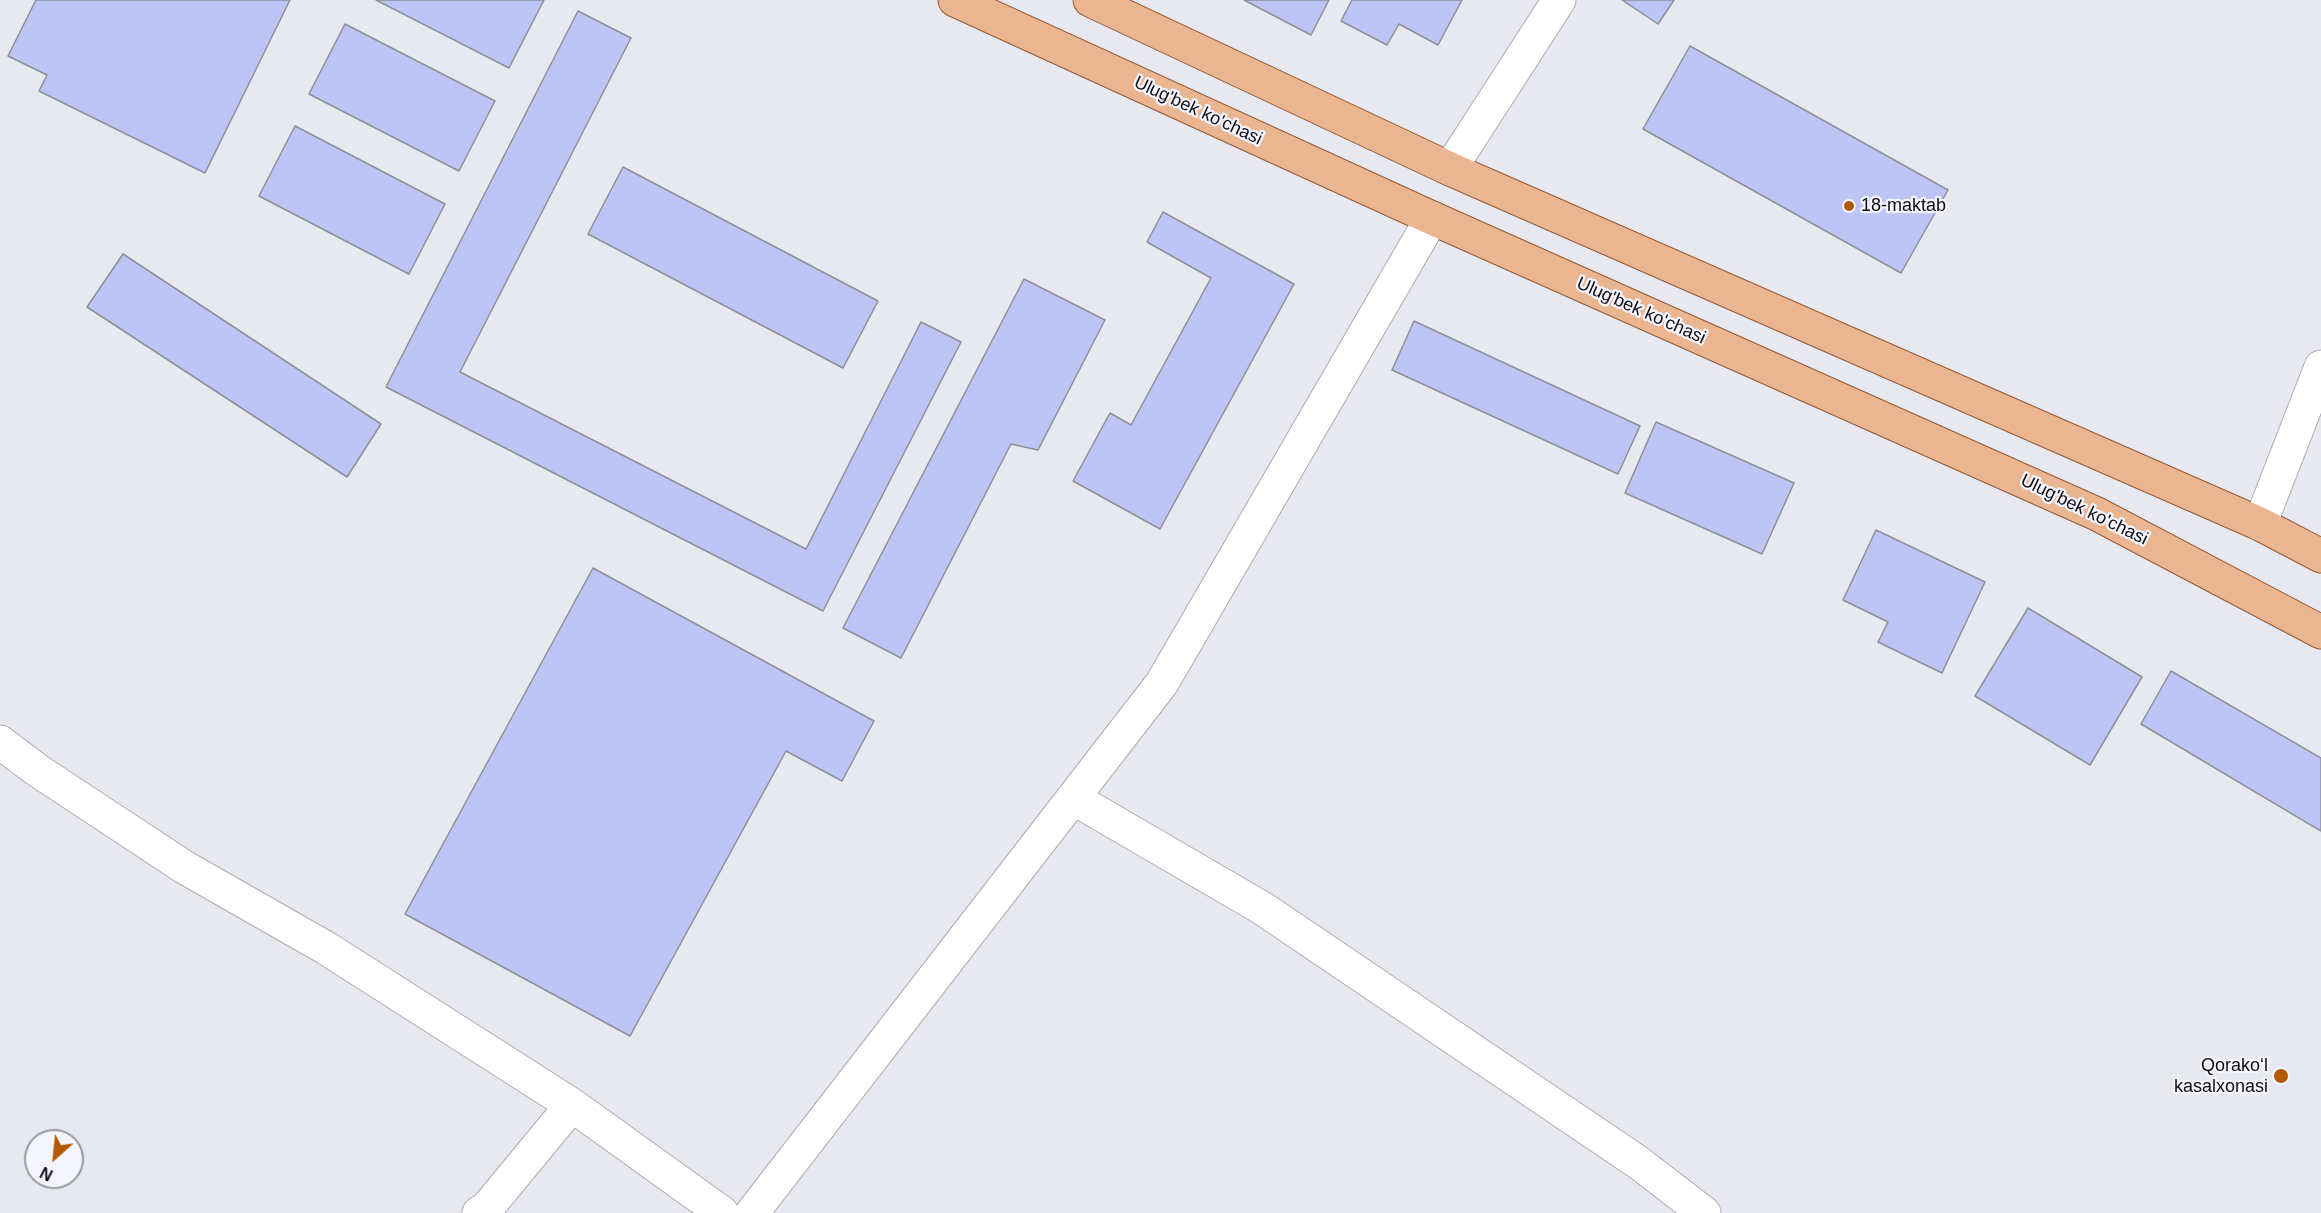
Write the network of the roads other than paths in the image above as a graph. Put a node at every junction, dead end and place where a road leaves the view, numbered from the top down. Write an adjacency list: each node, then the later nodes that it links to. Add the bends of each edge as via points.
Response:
1 (955, 0): 5 (main road, Ulug'bek ko'chasi)
2 (1090, 0): 4 (main road)
3 (1559, 0): 4 (street)
4 (1450, 169): 7 (main road)
5 (1431, 218): 9 (main road, Ulug'bek ko'chasi, via 2097,514); 11 (street, via 1162,683)
6 (2321, 367): 7 (street)
7 (2260, 524): 8 (main road)
8 (2321, 556)
9 (2321, 632)
10 (0, 742): 12 (street, via 184,867 326,948)
11 (1073, 798): 15 (street); 16 (street, via 1262,908 1639,1163)
12 (572, 1105): 13 (street); 14 (street)
13 (479, 1213)
14 (722, 1213)
15 (752, 1213)
16 (1704, 1213)

